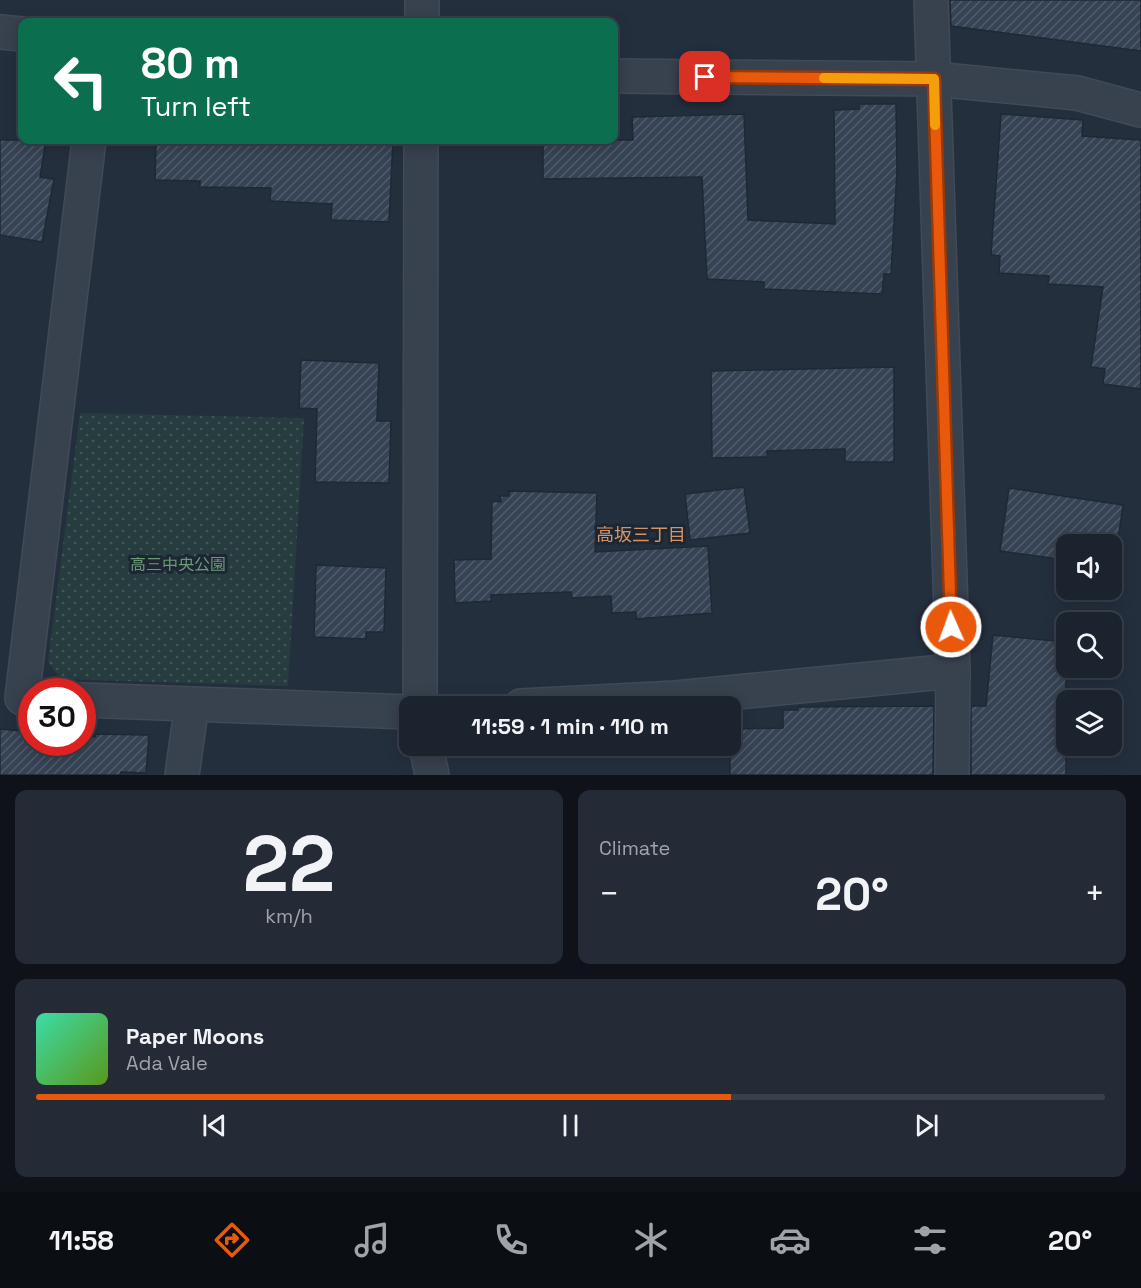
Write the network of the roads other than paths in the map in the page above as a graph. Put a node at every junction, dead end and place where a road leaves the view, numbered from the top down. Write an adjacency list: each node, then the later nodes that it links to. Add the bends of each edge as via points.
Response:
1 (422, 0): 3 (street)
2 (931, 0): 7 (street)
3 (422, 18)
4 (0, 32): 5 (street)
5 (18, 34)
6 (618, 76): 7 (street)
7 (934, 79): 8 (street, via 1077,93); 11 (street)
8 (1141, 110)
9 (88, 144): 12 (street)
10 (421, 144): 13 (street)
11 (953, 671): 14 (street); 21 (street)
12 (21, 678)
13 (420, 696)
14 (697, 696)
15 (96, 701): 16 (street)
16 (192, 704): 17 (street); 19 (street)
17 (399, 712)
18 (428, 756): 20 (street)
19 (182, 775)
20 (432, 775)
21 (952, 775)

